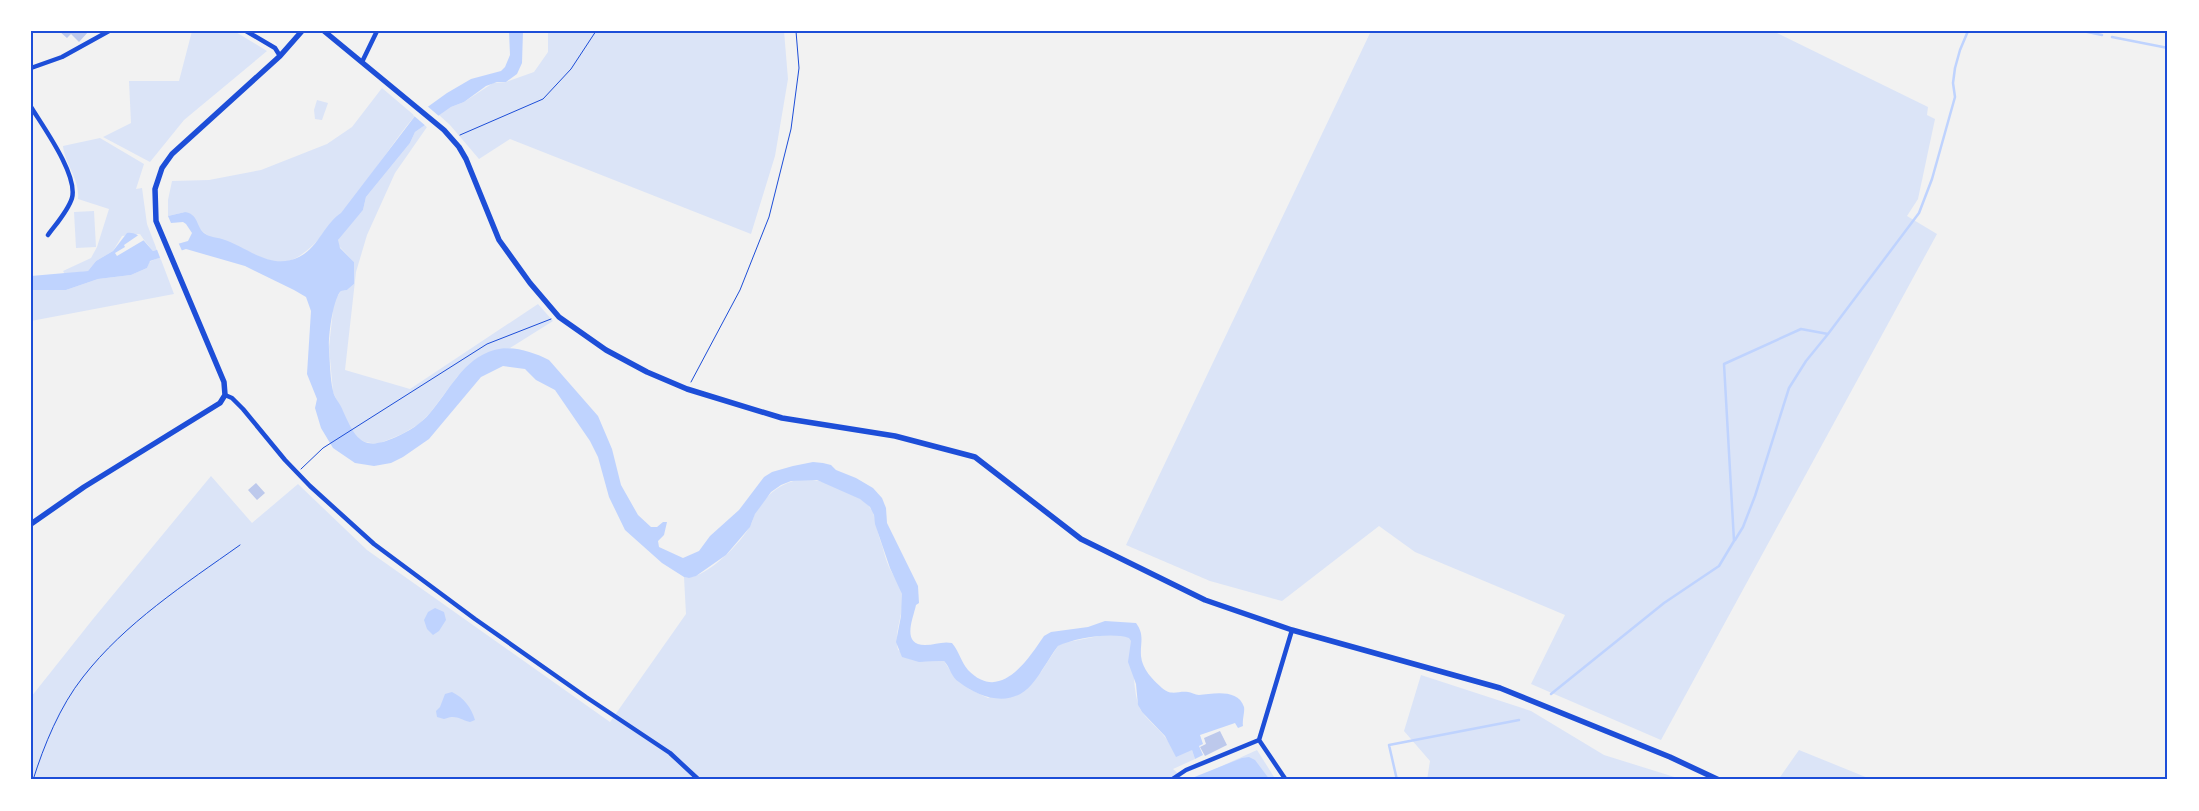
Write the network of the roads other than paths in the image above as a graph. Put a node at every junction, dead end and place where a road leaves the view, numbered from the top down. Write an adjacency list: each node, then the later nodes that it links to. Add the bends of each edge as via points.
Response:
1 (109, 31): 8 (street, via 62,57)
2 (246, 31): 6 (street, via 275,48)
3 (302, 31): 6 (street)
4 (324, 31): 7 (street)
5 (377, 31): 7 (street)
6 (280, 56): 11 (street, via 167,160 155,189 156,221 224,382)
7 (362, 62): 13 (street, via 452,138 472,170 499,240 530,283 559,317 606,350 687,389 782,418 895,436 975,458 1081,539 1205,600)
8 (31, 68)
9 (31, 107): 10 (street, via 69,172 73,186 69,205)
10 (48, 235)
11 (226, 395): 12 (street, via 220,403); 15 (street, via 243,409 297,473 374,544 578,691 670,752)
12 (31, 524)
13 (1292, 630): 14 (street); 18 (street, via 1500,688)
14 (1259, 740): 16 (street, via 1186,770); 17 (street)
15 (699, 780)
16 (1171, 780)
17 (1286, 780)
18 (1719, 780)

